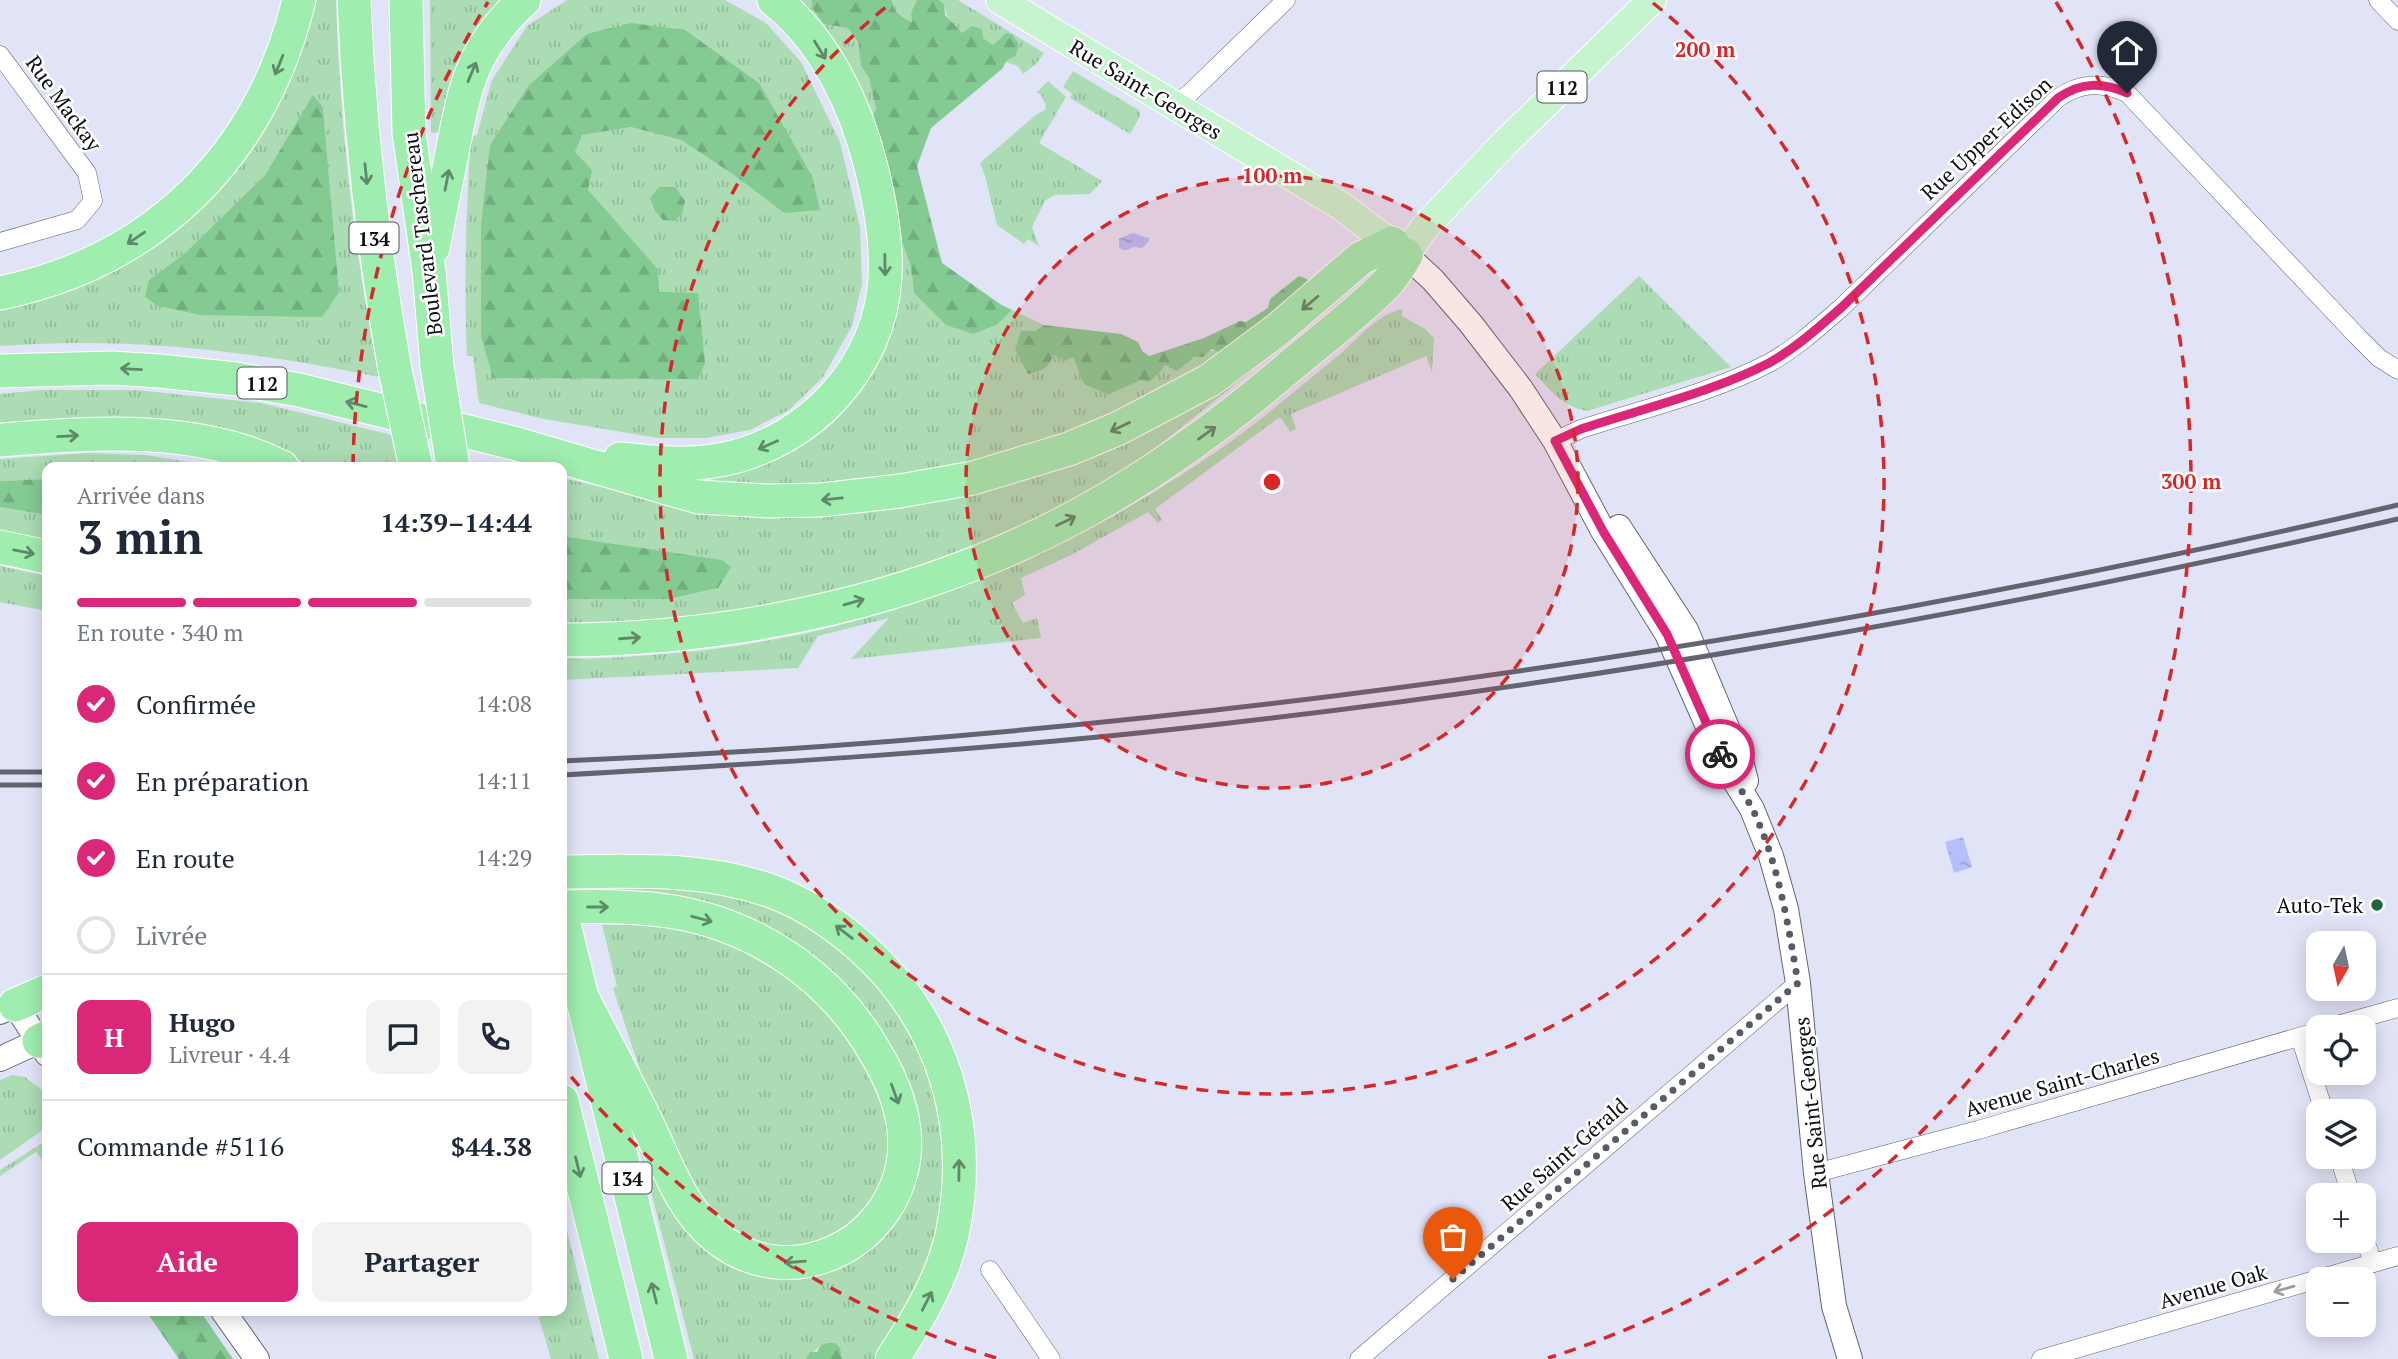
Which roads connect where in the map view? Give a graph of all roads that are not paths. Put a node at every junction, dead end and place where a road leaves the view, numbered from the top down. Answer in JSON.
{"nodes":[{"id":1,"x":299,"y":0,"type":"edge"},
{"id":2,"x":354,"y":0,"type":"edge"},
{"id":3,"x":406,"y":0,"type":"edge"},
{"id":4,"x":524,"y":0,"type":"edge"},
{"id":5,"x":774,"y":0,"type":"edge"},
{"id":6,"x":1000,"y":0,"type":"edge"},
{"id":7,"x":1286,"y":0,"type":"edge"},
{"id":8,"x":1652,"y":0,"type":"edge"},
{"id":9,"x":2378,"y":0,"type":"edge"},
{"id":10,"x":2398,"y":21,"type":"edge"},
{"id":11,"x":0,"y":55,"type":"edge"},
{"id":12,"x":1174,"y":105,"type":"junction"},
{"id":13,"x":0,"y":242,"type":"edge"},
{"id":14,"x":1407,"y":242,"type":"junction"},
{"id":15,"x":429,"y":271,"type":"junction"},
{"id":16,"x":0,"y":293,"type":"edge"},
{"id":17,"x":2398,"y":370,"type":"edge"},
{"id":18,"x":0,"y":371,"type":"edge"},
{"id":19,"x":0,"y":440,"type":"edge"},
{"id":20,"x":1555,"y":441,"type":"junction"},
{"id":21,"x":517,"y":444,"type":"junction"},
{"id":22,"x":271,"y":462,"type":"edge"},
{"id":23,"x":415,"y":462,"type":"edge"},
{"id":24,"x":452,"y":462,"type":"edge"},
{"id":25,"x":0,"y":547,"type":"edge"},
{"id":26,"x":42,"y":556,"type":"edge"},
{"id":27,"x":567,"y":640,"type":"edge"},
{"id":28,"x":567,"y":872,"type":"edge"},
{"id":29,"x":567,"y":907,"type":"edge"},
{"id":30,"x":567,"y":936,"type":"edge"},
{"id":31,"x":1798,"y":983,"type":"junction"},
{"id":32,"x":42,"y":992,"type":"edge"},
{"id":33,"x":582,"y":997,"type":"junction"},
{"id":34,"x":2398,"y":1008,"type":"edge"},
{"id":35,"x":7,"y":1009,"type":"edge"},
{"id":36,"x":2373,"y":1015,"type":"edge"},
{"id":37,"x":2306,"y":1035,"type":"edge"},
{"id":38,"x":2300,"y":1037,"type":"junction"},
{"id":39,"x":42,"y":1042,"type":"edge"},
{"id":40,"x":42,"y":1045,"type":"edge"},
{"id":41,"x":0,"y":1059,"type":"edge"},
{"id":42,"x":2320,"y":1099,"type":"edge"},
{"id":43,"x":567,"y":1121,"type":"edge"},
{"id":44,"x":1816,"y":1173,"type":"junction"},
{"id":45,"x":2369,"y":1253,"type":"edge"},
{"id":46,"x":2398,"y":1256,"type":"edge"},
{"id":47,"x":2373,"y":1264,"type":"junction"},
{"id":48,"x":990,"y":1270,"type":"dead end"},
{"id":49,"x":227,"y":1316,"type":"edge"},
{"id":50,"x":257,"y":1359,"type":"edge"},
{"id":51,"x":625,"y":1359,"type":"edge"},
{"id":52,"x":671,"y":1359,"type":"edge"},
{"id":53,"x":892,"y":1359,"type":"edge"},
{"id":54,"x":1051,"y":1359,"type":"edge"},
{"id":55,"x":1359,"y":1359,"type":"edge"},
{"id":56,"x":1850,"y":1359,"type":"edge"},
{"id":57,"x":2041,"y":1359,"type":"edge"}],
"edges":[{"from":1,"to":16,"type":"highway","one_way":true},
{"from":2,"to":23,"type":"highway","number":"134","one_way":true,"bridge":true},
{"from":3,"to":15,"type":"highway","name":"Boulevard Taschereau","number":"134"},
{"from":15,"to":4,"type":"highway","one_way":true},
{"from":5,"to":21,"type":"highway","one_way":true},
{"from":6,"to":12,"type":"main road","name":"Rue Saint-Georges"},
{"from":7,"to":12,"type":"street"},
{"from":8,"to":14,"type":"main road","number":"112"},
{"from":9,"to":10,"type":"street"},
{"from":11,"to":13,"type":"street","name":"Rue Mackay"},
{"from":12,"to":14,"type":"main road","name":"Rue Saint-Georges"},
{"from":14,"to":20,"type":"street","name":"Rue Saint-Georges"},
{"from":14,"to":21,"type":"highway","one_way":true},
{"from":27,"to":14,"type":"highway","one_way":true},
{"from":15,"to":24,"type":"highway","name":"Boulevard Taschereau","number":"134","bridge":true},
{"from":17,"to":20,"type":"street","name":"Rue Upper-Edison"},
{"from":21,"to":18,"type":"highway","number":"112","one_way":true},
{"from":19,"to":22,"type":"highway","one_way":true},
{"from":20,"to":31,"type":"street","name":"Rue Saint-Georges"},
{"from":25,"to":26,"type":"highway","one_way":true},
{"from":53,"to":28,"type":"highway","one_way":true},
{"from":29,"to":33,"type":"highway","one_way":true},
{"from":30,"to":33,"type":"highway","number":"134"},
{"from":31,"to":44,"type":"street","name":"Rue Saint-Georges"},
{"from":31,"to":55,"type":"street","name":"Rue Saint-Gérald"},
{"from":32,"to":35,"type":"highway"},
{"from":52,"to":33,"type":"highway","number":"134","one_way":true},
{"from":34,"to":36,"type":"street"},
{"from":35,"to":39,"type":"street"},
{"from":37,"to":38,"type":"street","name":"Avenue Saint-Charles"},
{"from":38,"to":42,"type":"street"},
{"from":38,"to":44,"type":"street","name":"Avenue Saint-Charles"},
{"from":40,"to":41,"type":"street"},
{"from":43,"to":51,"type":"highway","number":"134","one_way":true},
{"from":44,"to":56,"type":"street","name":"Rue Saint-Georges"},
{"from":45,"to":47,"type":"street"},
{"from":46,"to":47,"type":"street","name":"Avenue Oak"},
{"from":47,"to":57,"type":"street","name":"Avenue Oak","one_way":true},
{"from":48,"to":54,"type":"street"},
{"from":49,"to":50,"type":"street"}]}
